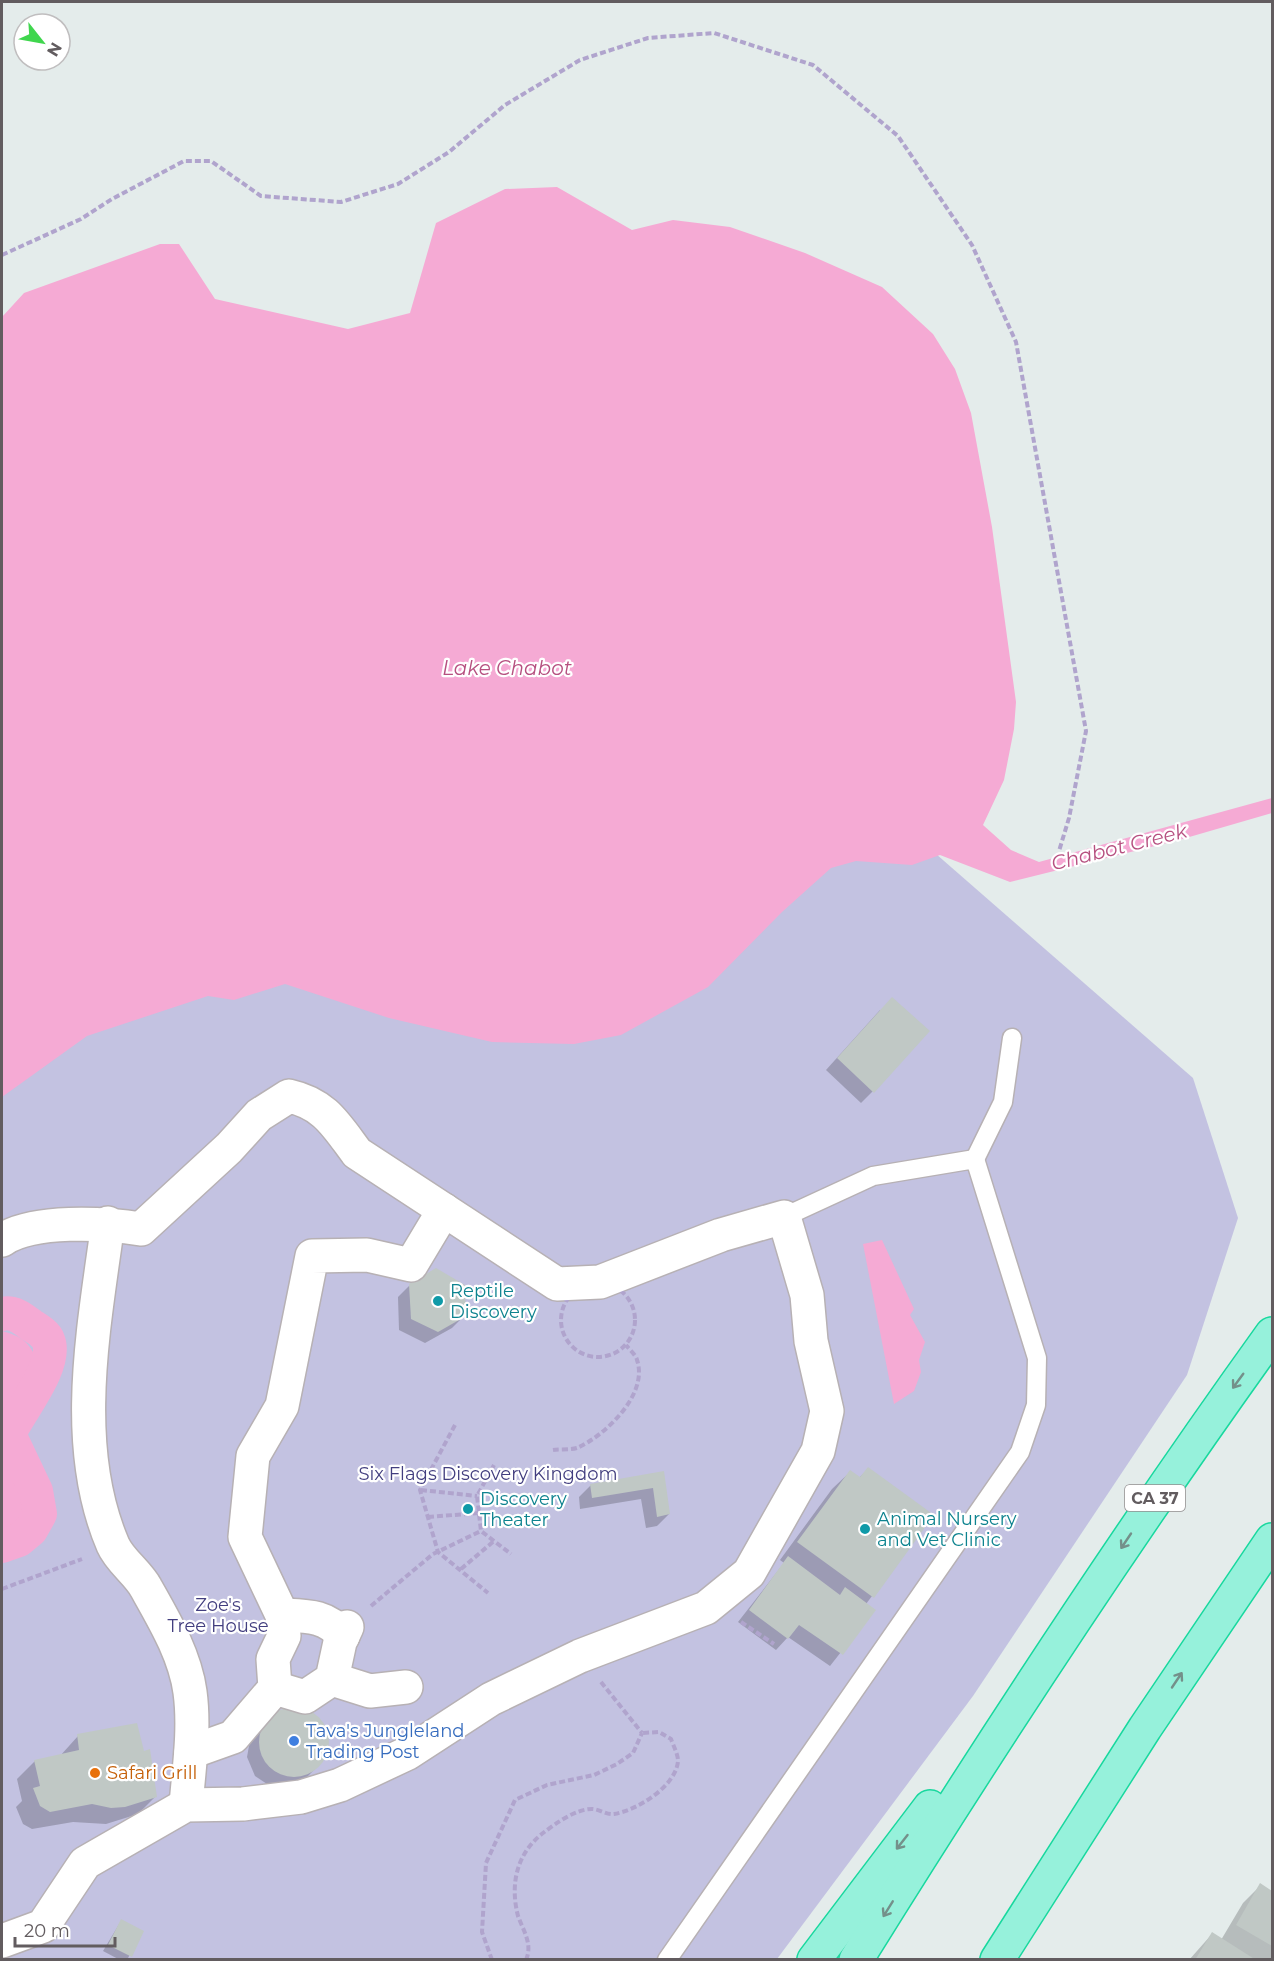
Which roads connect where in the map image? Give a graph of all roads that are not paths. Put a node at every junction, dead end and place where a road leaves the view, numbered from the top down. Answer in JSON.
{"nodes":[{"id":1,"x":1012,"y":1038,"type":"dead end"},
{"id":2,"x":975,"y":1159,"type":"junction"},
{"id":3,"x":444,"y":1210,"type":"junction"},
{"id":4,"x":784,"y":1217,"type":"junction"},
{"id":5,"x":108,"y":1223,"type":"junction"},
{"id":6,"x":2,"y":1240,"type":"edge"},
{"id":7,"x":1272,"y":1334,"type":"edge"},
{"id":8,"x":1272,"y":1540,"type":"edge"},
{"id":9,"x":282,"y":1615,"type":"junction"},
{"id":10,"x":1043,"y":1665,"type":"junction"},
{"id":11,"x":332,"y":1679,"type":"junction"},
{"id":12,"x":406,"y":1687,"type":"dead end"},
{"id":13,"x":275,"y":1688,"type":"junction"},
{"id":14,"x":1145,"y":1728,"type":"junction"},
{"id":15,"x":191,"y":1752,"type":"junction"},
{"id":16,"x":186,"y":1805,"type":"junction"},
{"id":17,"x":2,"y":1941,"type":"edge"},
{"id":18,"x":667,"y":1959,"type":"edge"},
{"id":19,"x":814,"y":1959,"type":"edge"},
{"id":20,"x":856,"y":1959,"type":"edge"},
{"id":21,"x":997,"y":1959,"type":"edge"},
{"id":22,"x":1017,"y":1959,"type":"edge"}],
"edges":[{"from":1,"to":2,"type":"lane"},
{"from":2,"to":4,"type":"lane"},
{"from":2,"to":18,"type":"lane"},
{"from":3,"to":4,"type":"street"},
{"from":3,"to":5,"type":"street"},
{"from":3,"to":9,"type":"street"},
{"from":4,"to":16,"type":"street"},
{"from":5,"to":6,"type":"street"},
{"from":5,"to":15,"type":"street"},
{"from":7,"to":10,"type":"highway","number":"CA 37","one_way":true},
{"from":14,"to":8,"type":"highway","one_way":true},
{"from":9,"to":11,"type":"street"},
{"from":9,"to":13,"type":"street"},
{"from":10,"to":19,"type":"highway","one_way":true},
{"from":10,"to":20,"type":"highway","number":"CA 37","one_way":true},
{"from":11,"to":12,"type":"street"},
{"from":11,"to":13,"type":"street"},
{"from":13,"to":15,"type":"street"},
{"from":14,"to":21,"type":"highway"},
{"from":14,"to":22,"type":"highway"},
{"from":15,"to":16,"type":"street"},
{"from":16,"to":17,"type":"street"}]}
